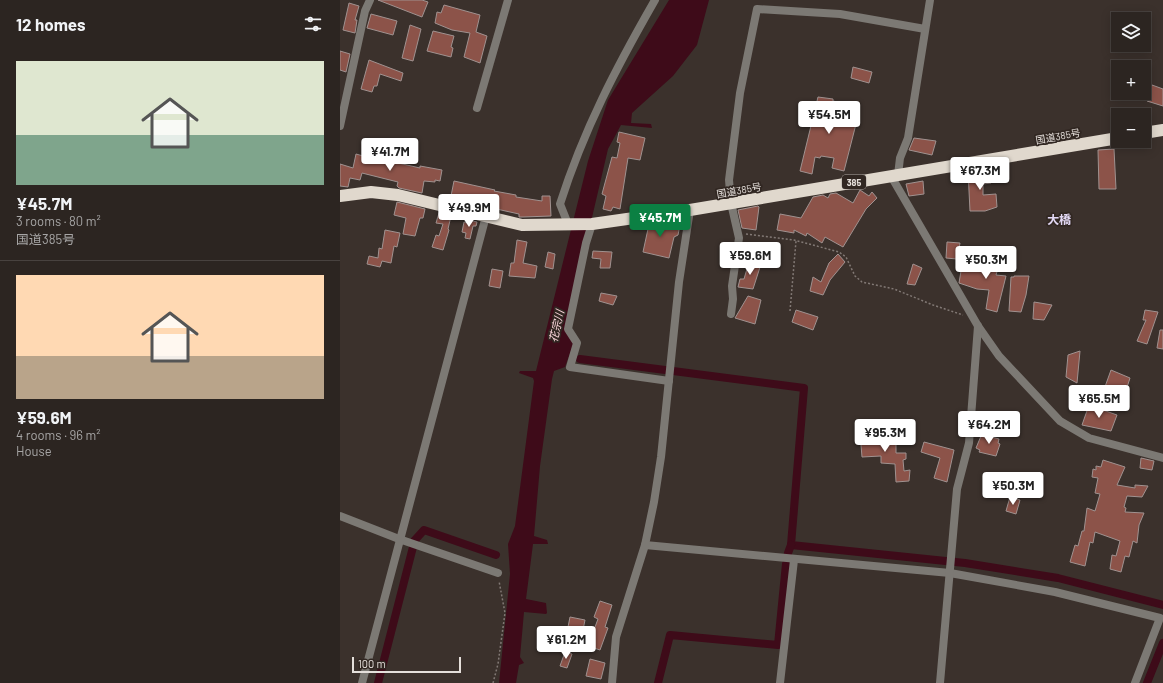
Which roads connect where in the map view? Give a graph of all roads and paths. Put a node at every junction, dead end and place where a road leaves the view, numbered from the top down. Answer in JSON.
{"nodes":[{"id":1,"x":370,"y":0,"type":"edge"},
{"id":2,"x":508,"y":0,"type":"edge"},
{"id":3,"x":655,"y":0,"type":"edge"},
{"id":4,"x":930,"y":0,"type":"edge"},
{"id":5,"x":925,"y":29,"type":"junction"},
{"id":6,"x":477,"y":108,"type":"dead end"},
{"id":7,"x":340,"y":126,"type":"edge"},
{"id":8,"x":1163,"y":130,"type":"edge"},
{"id":9,"x":1151,"y":132,"type":"edge"},
{"id":10,"x":1111,"y":139,"type":"edge"},
{"id":11,"x":894,"y":176,"type":"junction"},
{"id":12,"x":340,"y":196,"type":"edge"},
{"id":13,"x":731,"y":204,"type":"junction"},
{"id":14,"x":690,"y":210,"type":"junction"},
{"id":15,"x":486,"y":216,"type":"junction"},
{"id":16,"x":570,"y":224,"type":"junction"},
{"id":17,"x":591,"y":224,"type":"junction"},
{"id":18,"x":738,"y":234,"type":"junction"},
{"id":19,"x":796,"y":241,"type":"junction"},
{"id":20,"x":790,"y":311,"type":"dead end"},
{"id":21,"x":731,"y":314,"type":"dead end"},
{"id":22,"x":971,"y":314,"type":"junction"},
{"id":23,"x":978,"y":326,"type":"junction"},
{"id":24,"x":669,"y":379,"type":"junction"},
{"id":25,"x":1163,"y":458,"type":"edge"},
{"id":26,"x":340,"y":516,"type":"edge"},
{"id":27,"x":400,"y":539,"type":"junction"},
{"id":28,"x":645,"y":545,"type":"junction"},
{"id":29,"x":794,"y":560,"type":"junction"},
{"id":30,"x":950,"y":570,"type":"junction"},
{"id":31,"x":498,"y":573,"type":"joint"},
{"id":32,"x":362,"y":683,"type":"edge"},
{"id":33,"x":493,"y":683,"type":"edge"},
{"id":34,"x":612,"y":683,"type":"edge"},
{"id":35,"x":780,"y":683,"type":"edge"},
{"id":36,"x":940,"y":683,"type":"edge"},
{"id":37,"x":1135,"y":683,"type":"edge"}],
"edges":[{"from":1,"to":7,"type":"street"},
{"from":2,"to":6,"type":"street"},
{"from":3,"to":16,"type":"street"},
{"from":4,"to":5,"type":"street"},
{"from":5,"to":11,"type":"street"},
{"from":5,"to":13,"type":"street"},
{"from":8,"to":9,"type":"highway"},
{"from":10,"to":11,"type":"highway","name":"国道385号","number":"385"},
{"from":11,"to":13,"type":"highway","name":"国道385号","number":"385"},
{"from":11,"to":22,"type":"street"},
{"from":12,"to":15,"type":"highway","name":"国道385号","number":"385"},
{"from":13,"to":14,"type":"highway","name":"国道385号","number":"385"},
{"from":13,"to":18,"type":"street"},
{"from":14,"to":17,"type":"highway","name":"国道385号","number":"385"},
{"from":14,"to":24,"type":"street"},
{"from":15,"to":16,"type":"highway","name":"国道385号","number":"385"},
{"from":15,"to":27,"type":"street"},
{"from":16,"to":17,"type":"highway","name":"国道385号","number":"385"},
{"from":17,"to":24,"type":"street"},
{"from":18,"to":19,"type":"path"},
{"from":18,"to":21,"type":"street"},
{"from":19,"to":20,"type":"path"},
{"from":19,"to":22,"type":"path"},
{"from":22,"to":23,"type":"street"},
{"from":23,"to":25,"type":"street"},
{"from":23,"to":30,"type":"street"},
{"from":24,"to":28,"type":"street"},
{"from":26,"to":27,"type":"street"},
{"from":27,"to":31,"type":"street"},
{"from":27,"to":32,"type":"street"},
{"from":28,"to":29,"type":"street"},
{"from":28,"to":34,"type":"street"},
{"from":29,"to":30,"type":"street"},
{"from":29,"to":35,"type":"street"},
{"from":30,"to":36,"type":"street"},
{"from":30,"to":37,"type":"street"},
{"from":31,"to":33,"type":"path"}]}
